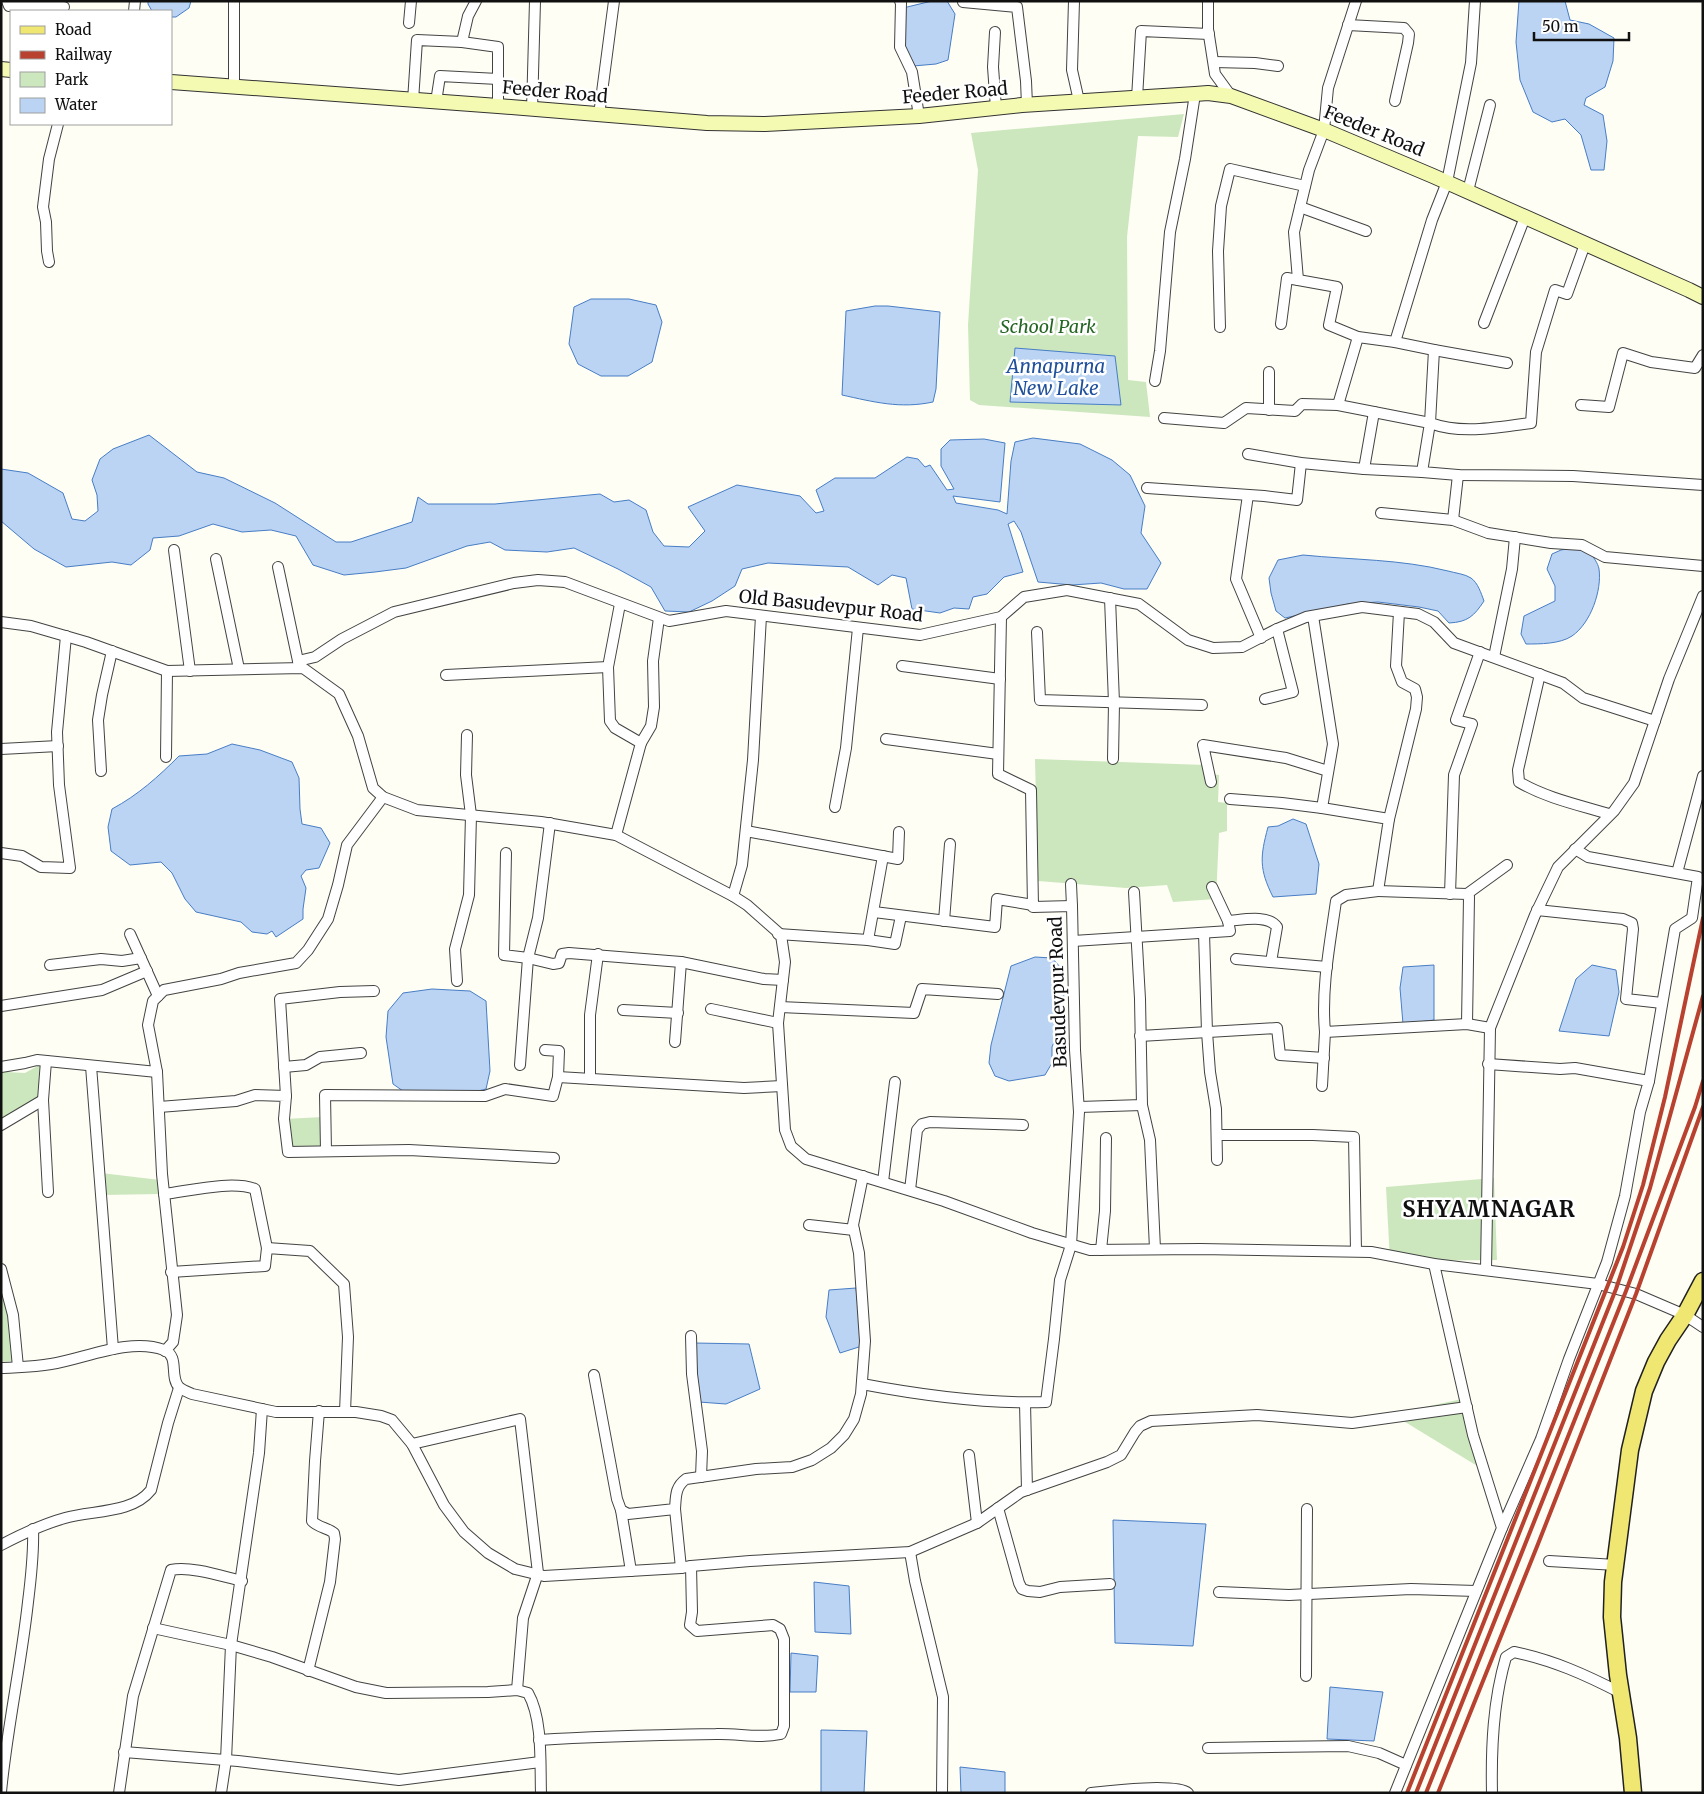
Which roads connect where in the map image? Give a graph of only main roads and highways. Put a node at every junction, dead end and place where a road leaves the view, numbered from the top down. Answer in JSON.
{"nodes":[{"id":1,"x":1703,"y":1281,"type":"edge"},
{"id":2,"x":1633,"y":1793,"type":"edge"}],
"edges":[{"from":1,"to":2,"type":"main road"}]}
